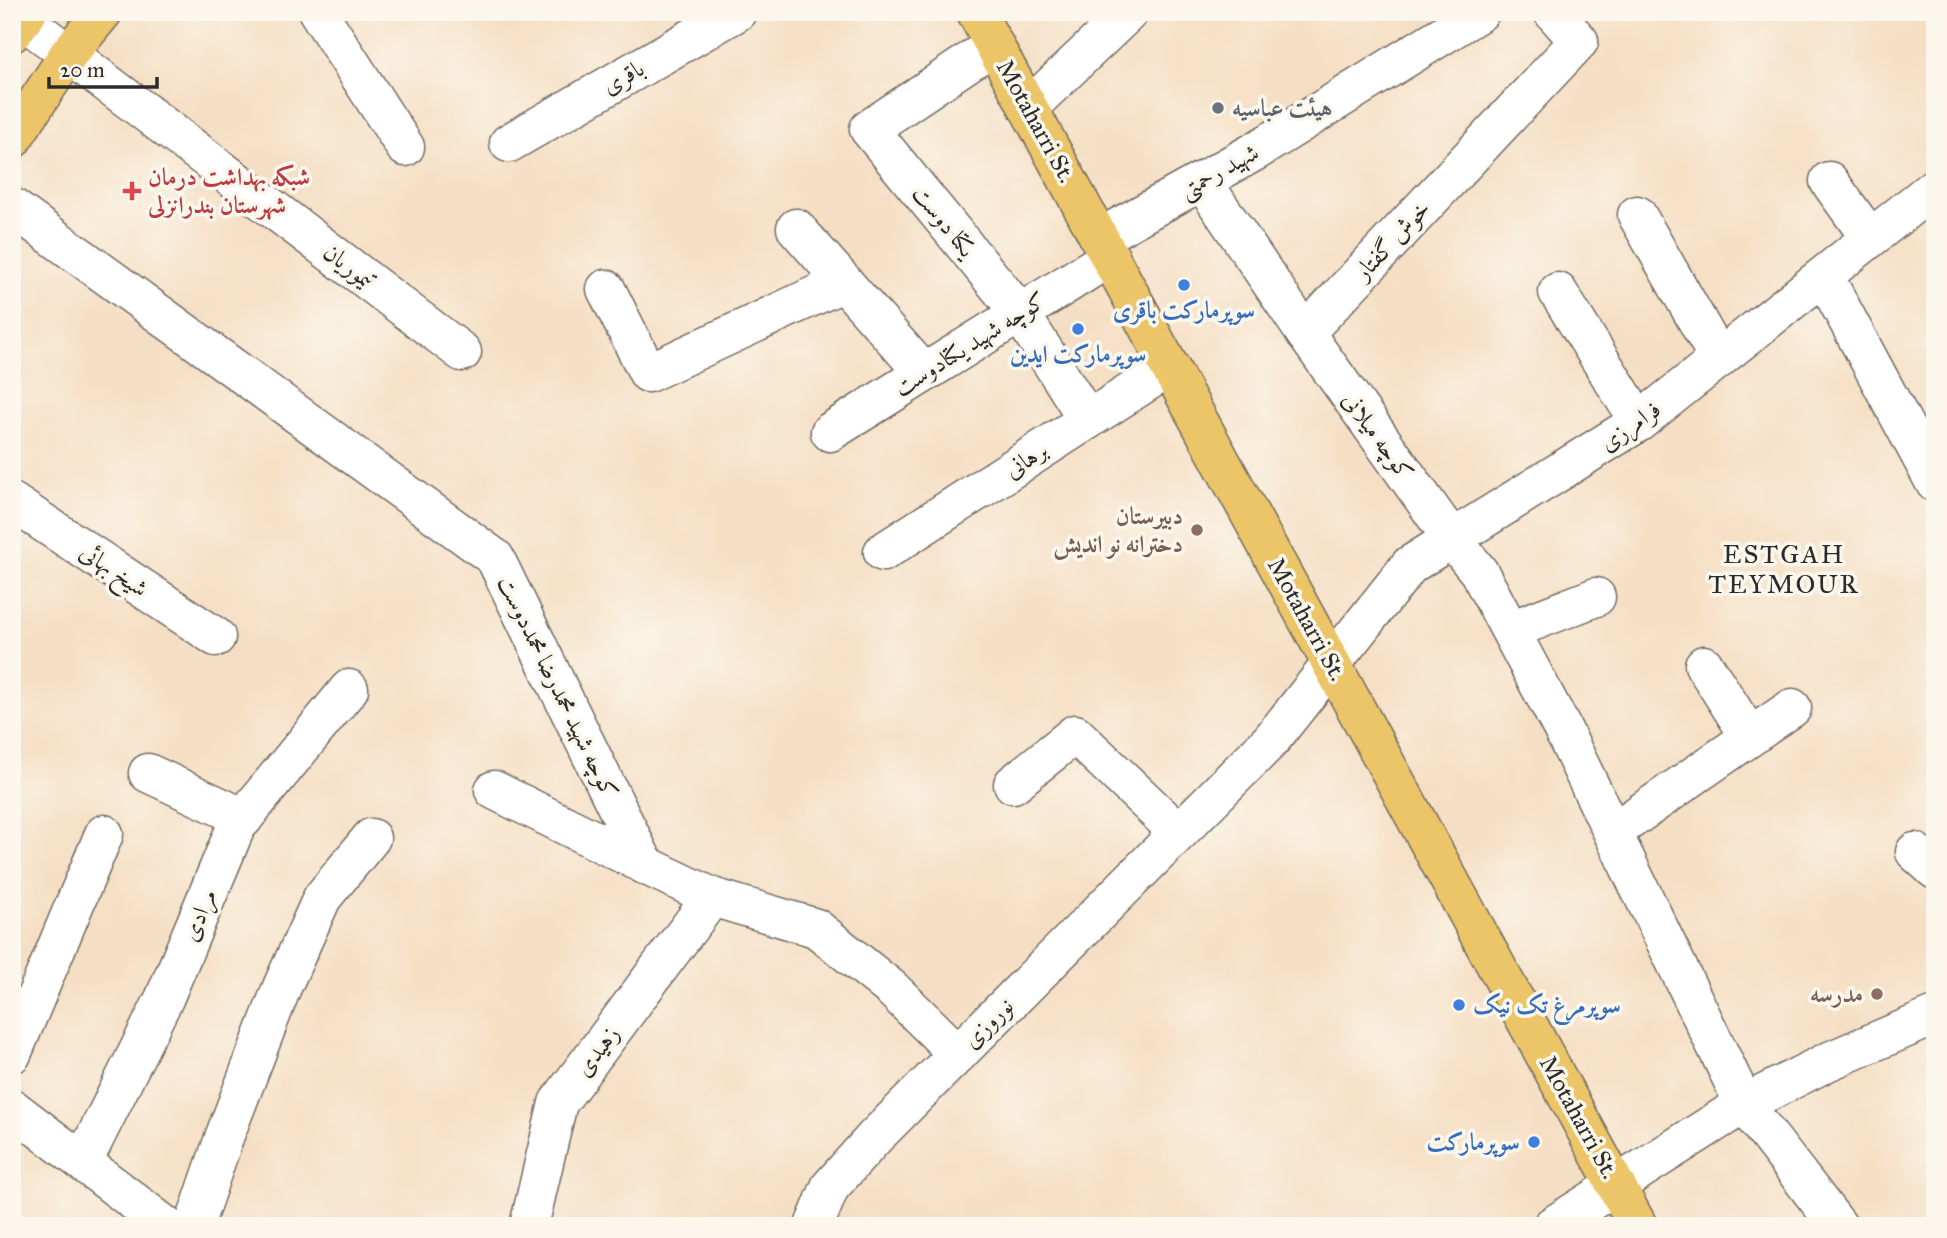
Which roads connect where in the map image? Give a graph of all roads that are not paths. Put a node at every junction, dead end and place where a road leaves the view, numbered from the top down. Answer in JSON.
{"nodes":[{"id":1,"x":103,"y":12,"type":"edge"},
{"id":2,"x":318,"y":12,"type":"edge"},
{"id":3,"x":737,"y":12,"type":"edge"},
{"id":4,"x":976,"y":12,"type":"edge"},
{"id":5,"x":1129,"y":12,"type":"edge"},
{"id":6,"x":1480,"y":12,"type":"edge"},
{"id":7,"x":1553,"y":12,"type":"edge"},
{"id":8,"x":19,"y":19,"type":"edge"},
{"id":9,"x":994,"y":45,"type":"junction"},
{"id":10,"x":69,"y":52,"type":"junction"},
{"id":11,"x":1028,"y":108,"type":"junction"},
{"id":12,"x":12,"y":140,"type":"edge"},
{"id":13,"x":509,"y":143,"type":"dead end"},
{"id":14,"x":405,"y":147,"type":"dead end"},
{"id":15,"x":1202,"y":181,"type":"junction"},
{"id":16,"x":1829,"y":181,"type":"dead end"},
{"id":17,"x":1935,"y":187,"type":"edge"},
{"id":18,"x":12,"y":207,"type":"edge"},
{"id":19,"x":1637,"y":215,"type":"dead end"},
{"id":20,"x":796,"y":228,"type":"dead end"},
{"id":21,"x":1870,"y":239,"type":"junction"},
{"id":22,"x":1104,"y":247,"type":"junction"},
{"id":23,"x":1824,"y":276,"type":"junction"},
{"id":24,"x":844,"y":282,"type":"junction"},
{"id":25,"x":606,"y":289,"type":"dead end"},
{"id":26,"x":1558,"y":292,"type":"dead end"},
{"id":27,"x":1020,"y":313,"type":"junction"},
{"id":28,"x":1305,"y":333,"type":"junction"},
{"id":29,"x":462,"y":352,"type":"dead end"},
{"id":30,"x":1719,"y":359,"type":"junction"},
{"id":31,"x":1170,"y":367,"type":"junction"},
{"id":32,"x":923,"y":373,"type":"junction"},
{"id":33,"x":1088,"y":420,"type":"junction"},
{"id":34,"x":1640,"y":422,"type":"junction"},
{"id":35,"x":830,"y":432,"type":"dead end"},
{"id":36,"x":1935,"y":484,"type":"edge"},
{"id":37,"x":12,"y":502,"type":"edge"},
{"id":38,"x":1452,"y":539,"type":"junction"},
{"id":39,"x":883,"y":552,"type":"dead end"},
{"id":40,"x":1596,"y":597,"type":"dead end"},
{"id":41,"x":1511,"y":630,"type":"junction"},
{"id":42,"x":215,"y":637,"type":"dead end"},
{"id":43,"x":1704,"y":665,"type":"dead end"},
{"id":44,"x":1332,"y":666,"type":"junction"},
{"id":45,"x":349,"y":690,"type":"dead end"},
{"id":46,"x":1792,"y":708,"type":"dead end"},
{"id":47,"x":1750,"y":737,"type":"junction"},
{"id":48,"x":148,"y":773,"type":"dead end"},
{"id":49,"x":1013,"y":784,"type":"dead end"},
{"id":50,"x":494,"y":790,"type":"dead end"},
{"id":51,"x":244,"y":818,"type":"junction"},
{"id":52,"x":1178,"y":832,"type":"junction"},
{"id":53,"x":1613,"y":832,"type":"junction"},
{"id":54,"x":104,"y":834,"type":"dead end"},
{"id":55,"x":371,"y":838,"type":"dead end"},
{"id":56,"x":645,"y":865,"type":"junction"},
{"id":57,"x":712,"y":897,"type":"junction"},
{"id":58,"x":1935,"y":1016,"type":"edge"},
{"id":59,"x":12,"y":1054,"type":"edge"},
{"id":60,"x":958,"y":1054,"type":"junction"},
{"id":61,"x":1744,"y":1104,"type":"junction"},
{"id":62,"x":12,"y":1108,"type":"edge"},
{"id":63,"x":83,"y":1161,"type":"junction"},
{"id":64,"x":1616,"y":1185,"type":"junction"},
{"id":65,"x":166,"y":1226,"type":"edge"},
{"id":66,"x":194,"y":1226,"type":"edge"},
{"id":67,"x":529,"y":1226,"type":"edge"},
{"id":68,"x":814,"y":1226,"type":"edge"},
{"id":69,"x":1552,"y":1226,"type":"edge"},
{"id":70,"x":1638,"y":1226,"type":"edge"},
{"id":71,"x":1838,"y":1226,"type":"edge"}],
"edges":[{"from":1,"to":10,"type":"main road"},
{"from":2,"to":14,"type":"street"},
{"from":3,"to":13,"type":"street","name":"باقری"},
{"from":4,"to":9,"type":"main road","name":"Motaharri St."},
{"from":5,"to":11,"type":"street"},
{"from":6,"to":15,"type":"street","name":"شهید رحمتی"},
{"from":7,"to":28,"type":"street","name":"خوش گفتار"},
{"from":8,"to":10,"type":"street","name":"تیموریان"},
{"from":9,"to":11,"type":"main road","name":"Motaharri St."},
{"from":9,"to":27,"type":"street","name":"یکتا دوست"},
{"from":10,"to":12,"type":"main road"},
{"from":10,"to":29,"type":"street","name":"تیموریان"},
{"from":11,"to":22,"type":"main road","name":"Motaharri St."},
{"from":15,"to":22,"type":"street","name":"شهید رحمتی"},
{"from":15,"to":28,"type":"street"},
{"from":16,"to":21,"type":"street"},
{"from":17,"to":21,"type":"street","name":"فرامرزی"},
{"from":18,"to":56,"type":"street","name":"کوچه شهید محمدرضا محمددوست"},
{"from":19,"to":30,"type":"street"},
{"from":20,"to":24,"type":"street"},
{"from":21,"to":23,"type":"street","name":"فرامرزی"},
{"from":22,"to":27,"type":"street","name":"کوچه شهید یکتادوست"},
{"from":22,"to":31,"type":"main road","name":"Motaharri St."},
{"from":23,"to":30,"type":"street","name":"فرامرزی"},
{"from":23,"to":36,"type":"street"},
{"from":24,"to":25,"type":"street"},
{"from":24,"to":32,"type":"street"},
{"from":26,"to":34,"type":"street"},
{"from":27,"to":32,"type":"street","name":"کوچه شهید یکتادوست"},
{"from":27,"to":33,"type":"street","name":"یکتا دوست"},
{"from":28,"to":38,"type":"street","name":"کوچه میلانی"},
{"from":30,"to":34,"type":"street","name":"فرامرزی"},
{"from":31,"to":33,"type":"street","name":"برهانی"},
{"from":31,"to":44,"type":"main road","name":"Motaharri St."},
{"from":32,"to":35,"type":"street","name":"کوچه شهید یکتادوست"},
{"from":33,"to":39,"type":"street","name":"برهانی"},
{"from":34,"to":38,"type":"street","name":"فرامرزی"},
{"from":37,"to":42,"type":"street","name":"شیخ بهائی"},
{"from":38,"to":41,"type":"street","name":"کوچه میلانی"},
{"from":38,"to":44,"type":"street","name":"فرامرزی"},
{"from":40,"to":41,"type":"street"},
{"from":41,"to":53,"type":"street","name":"کوچه میلانی"},
{"from":43,"to":47,"type":"street"},
{"from":44,"to":52,"type":"street","name":"نوروزی"},
{"from":44,"to":64,"type":"main road","name":"Motaharri St."},
{"from":45,"to":51,"type":"street","name":"مرادی"},
{"from":46,"to":47,"type":"street"},
{"from":47,"to":53,"type":"street"},
{"from":48,"to":51,"type":"street"},
{"from":49,"to":52,"type":"street"},
{"from":50,"to":56,"type":"street"},
{"from":51,"to":63,"type":"street","name":"مرادی"},
{"from":52,"to":60,"type":"street","name":"نوروزی"},
{"from":53,"to":61,"type":"street","name":"کوچه میلانی"},
{"from":54,"to":59,"type":"street"},
{"from":55,"to":66,"type":"street"},
{"from":56,"to":57,"type":"street"},
{"from":57,"to":60,"type":"street"},
{"from":57,"to":67,"type":"street","name":"زهیدی"},
{"from":58,"to":61,"type":"street"},
{"from":60,"to":68,"type":"street","name":"نوروزی"},
{"from":61,"to":64,"type":"street"},
{"from":61,"to":71,"type":"street","name":"کوچه میلانی"},
{"from":62,"to":63,"type":"street"},
{"from":63,"to":65,"type":"street"},
{"from":64,"to":69,"type":"street"},
{"from":64,"to":70,"type":"main road","name":"Motaharri St."}]}
